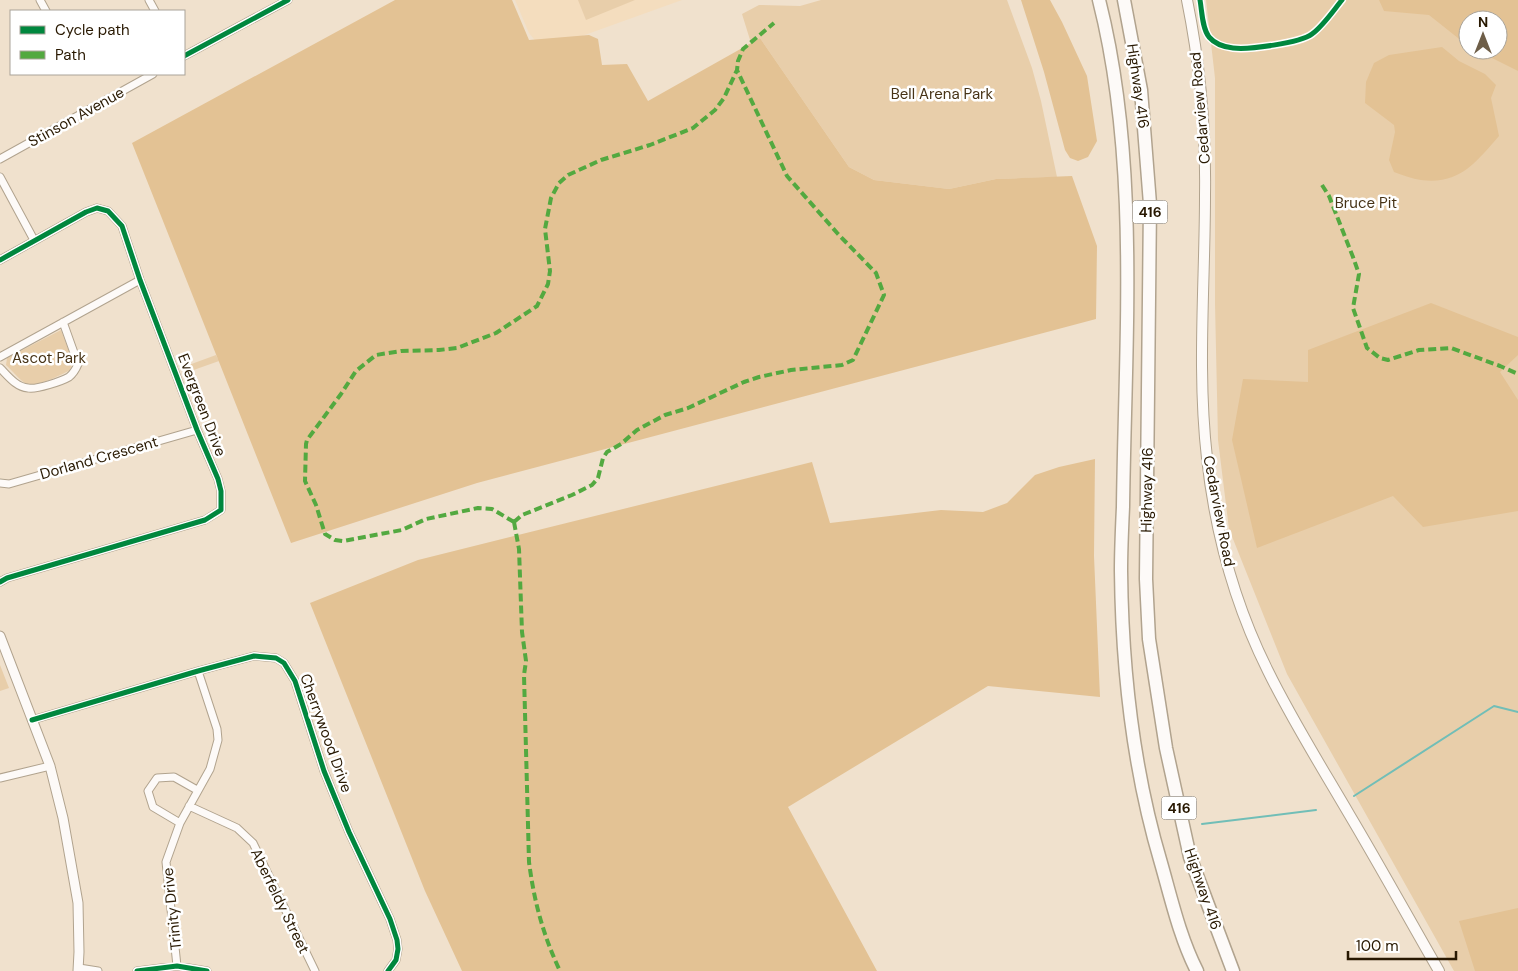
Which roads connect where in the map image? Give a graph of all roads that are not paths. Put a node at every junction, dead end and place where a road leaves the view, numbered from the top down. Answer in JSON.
{"nodes":[{"id":1,"x":288,"y":0,"type":"edge"},
{"id":2,"x":1099,"y":0,"type":"edge"},
{"id":3,"x":1124,"y":0,"type":"edge"},
{"id":4,"x":1187,"y":0,"type":"edge"},
{"id":5,"x":185,"y":55,"type":"edge"},
{"id":6,"x":151,"y":75,"type":"edge"},
{"id":7,"x":0,"y":159,"type":"edge"},
{"id":8,"x":0,"y":177,"type":"edge"},
{"id":9,"x":34,"y":240,"type":"junction"},
{"id":10,"x":0,"y":260,"type":"edge"},
{"id":11,"x":140,"y":280,"type":"junction"},
{"id":12,"x":63,"y":322,"type":"junction"},
{"id":13,"x":0,"y":356,"type":"edge"},
{"id":14,"x":0,"y":368,"type":"edge"},
{"id":15,"x":197,"y":430,"type":"junction"},
{"id":16,"x":0,"y":483,"type":"edge"},
{"id":17,"x":0,"y":582,"type":"edge"},
{"id":18,"x":0,"y":636,"type":"edge"},
{"id":19,"x":198,"y":671,"type":"junction"},
{"id":20,"x":32,"y":720,"type":"junction"},
{"id":21,"x":50,"y":766,"type":"junction"},
{"id":22,"x":0,"y":778,"type":"edge"},
{"id":23,"x":197,"y":790,"type":"junction"},
{"id":24,"x":189,"y":806,"type":"junction"},
{"id":25,"x":180,"y":823,"type":"junction"},
{"id":26,"x":177,"y":966,"type":"junction"},
{"id":27,"x":79,"y":969,"type":"edge"},
{"id":28,"x":1195,"y":969,"type":"edge"},
{"id":29,"x":98,"y":971,"type":"edge"},
{"id":30,"x":137,"y":971,"type":"edge"},
{"id":31,"x":207,"y":971,"type":"edge"},
{"id":32,"x":315,"y":971,"type":"edge"},
{"id":33,"x":388,"y":971,"type":"edge"},
{"id":34,"x":1233,"y":971,"type":"edge"},
{"id":35,"x":1439,"y":971,"type":"edge"}],
"edges":[{"from":1,"to":5,"type":"street"},
{"from":2,"to":28,"type":"highway","name":"Highway 416","number":"416"},
{"from":3,"to":34,"type":"highway","name":"Highway 416","number":"416"},
{"from":4,"to":35,"type":"main road","name":"Cedarview Road"},
{"from":6,"to":7,"type":"street","name":"Stinson Avenue"},
{"from":8,"to":9,"type":"street"},
{"from":9,"to":10,"type":"street","name":"Evergreen Drive"},
{"from":9,"to":11,"type":"street","name":"Evergreen Drive"},
{"from":11,"to":12,"type":"street"},
{"from":11,"to":15,"type":"street","name":"Evergreen Drive"},
{"from":12,"to":13,"type":"street"},
{"from":12,"to":14,"type":"street"},
{"from":15,"to":16,"type":"street","name":"Dorland Crescent"},
{"from":15,"to":17,"type":"street","name":"Evergreen Drive"},
{"from":18,"to":20,"type":"street"},
{"from":19,"to":20,"type":"street","name":"Cherrywood Drive"},
{"from":19,"to":23,"type":"street","name":"Trinity Drive"},
{"from":19,"to":33,"type":"street","name":"Cherrywood Drive"},
{"from":20,"to":21,"type":"street"},
{"from":21,"to":22,"type":"street"},
{"from":21,"to":27,"type":"street"},
{"from":23,"to":24,"type":"street","name":"Trinity Drive"},
{"from":23,"to":25,"type":"street"},
{"from":24,"to":25,"type":"street","name":"Trinity Drive"},
{"from":24,"to":32,"type":"street","name":"Aberfeldy Street"},
{"from":25,"to":26,"type":"street","name":"Trinity Drive"},
{"from":26,"to":30,"type":"street"},
{"from":26,"to":31,"type":"street"},
{"from":27,"to":29,"type":"street"}]}
